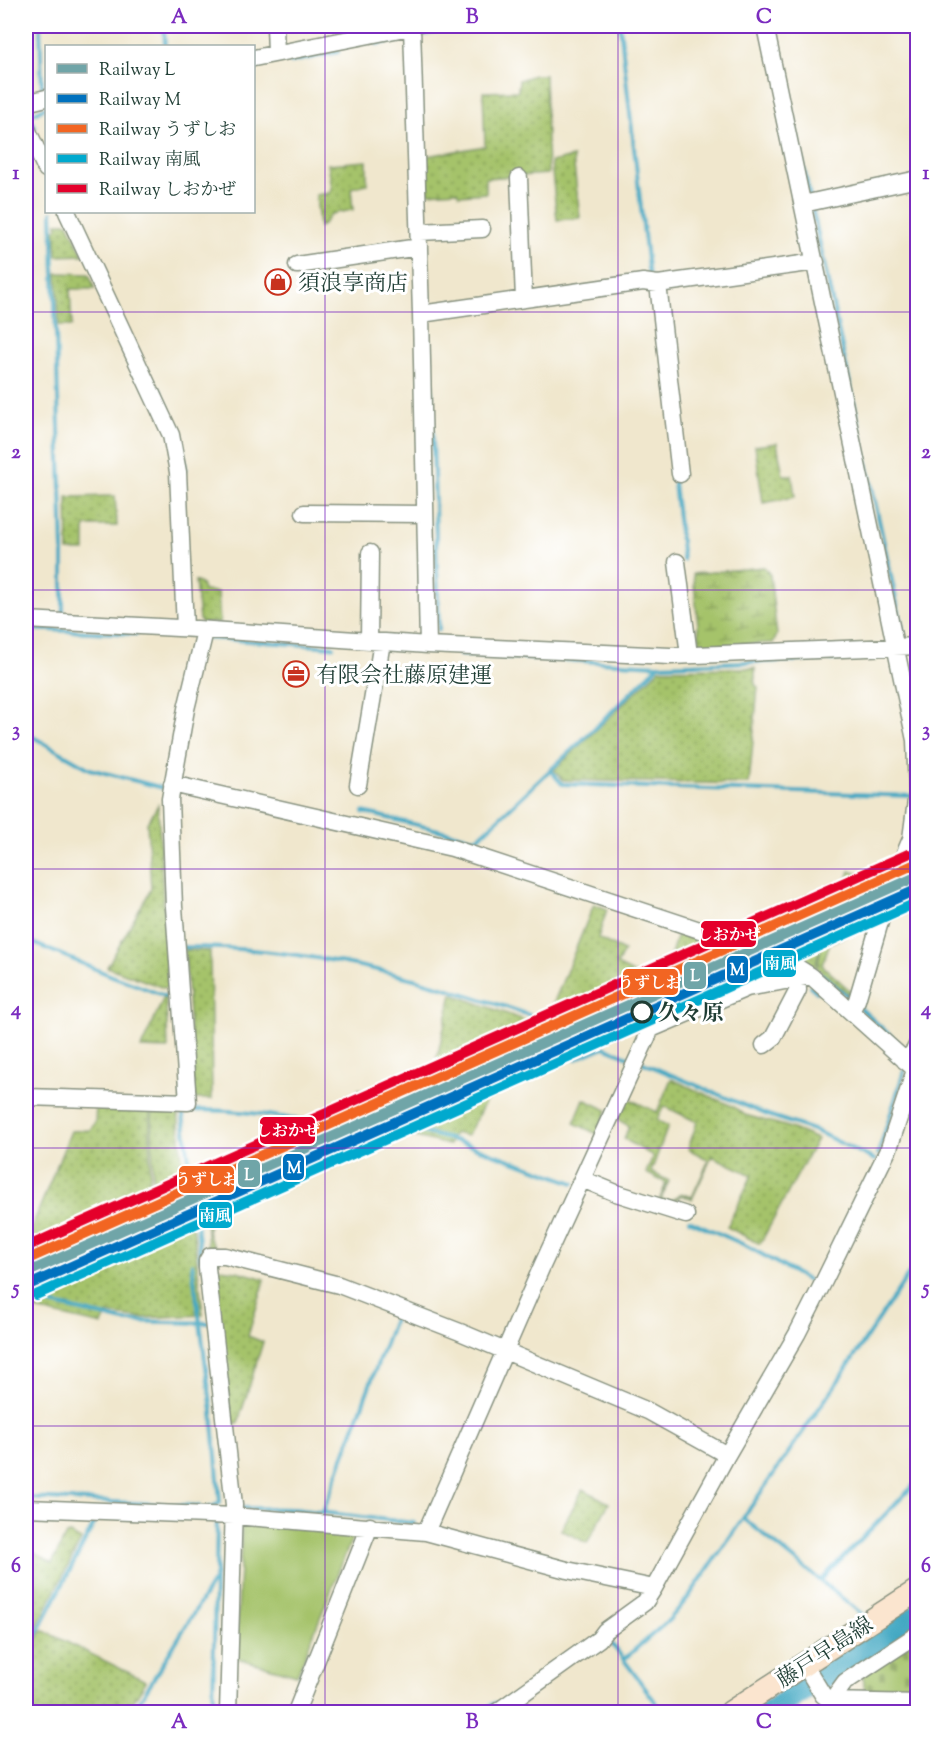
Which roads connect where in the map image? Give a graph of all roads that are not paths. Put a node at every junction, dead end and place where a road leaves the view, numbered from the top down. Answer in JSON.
{"nodes":[{"id":1,"x":275,"y":26,"type":"edge"},
{"id":2,"x":765,"y":26,"type":"edge"},
{"id":3,"x":392,"y":28,"type":"edge"},
{"id":4,"x":413,"y":31,"type":"edge"},
{"id":5,"x":276,"y":53,"type":"junction"},
{"id":6,"x":255,"y":58,"type":"edge"},
{"id":7,"x":45,"y":98,"type":"edge"},
{"id":8,"x":26,"y":100,"type":"edge"},
{"id":9,"x":26,"y":127,"type":"edge"},
{"id":10,"x":45,"y":167,"type":"edge"},
{"id":11,"x":519,"y":178,"type":"dead end"},
{"id":12,"x":918,"y":179,"type":"edge"},
{"id":13,"x":809,"y":203,"type":"junction"},
{"id":14,"x":67,"y":213,"type":"edge"},
{"id":15,"x":482,"y":229,"type":"dead end"},
{"id":16,"x":419,"y":239,"type":"junction"},
{"id":17,"x":816,"y":262,"type":"junction"},
{"id":18,"x":297,"y":265,"type":"dead end"},
{"id":19,"x":652,"y":283,"type":"junction"},
{"id":20,"x":524,"y":299,"type":"junction"},
{"id":21,"x":426,"y":313,"type":"junction"},
{"id":22,"x":680,"y":474,"type":"dead end"},
{"id":23,"x":304,"y":513,"type":"dead end"},
{"id":24,"x":425,"y":514,"type":"junction"},
{"id":25,"x":370,"y":553,"type":"dead end"},
{"id":26,"x":677,"y":561,"type":"dead end"},
{"id":27,"x":26,"y":620,"type":"edge"},
{"id":28,"x":197,"y":633,"type":"junction"},
{"id":29,"x":375,"y":642,"type":"junction"},
{"id":30,"x":428,"y":645,"type":"junction"},
{"id":31,"x":918,"y":646,"type":"edge"},
{"id":32,"x":897,"y":653,"type":"junction"},
{"id":33,"x":689,"y":655,"type":"junction"},
{"id":34,"x":172,"y":784,"type":"junction"},
{"id":35,"x":358,"y":785,"type":"dead end"},
{"id":36,"x":917,"y":796,"type":"edge"},
{"id":37,"x":804,"y":977,"type":"junction"},
{"id":38,"x":854,"y":1006,"type":"junction"},
{"id":39,"x":764,"y":1045,"type":"dead end"},
{"id":40,"x":913,"y":1059,"type":"edge"},
{"id":41,"x":26,"y":1097,"type":"edge"},
{"id":42,"x":582,"y":1179,"type":"junction"},
{"id":43,"x":686,"y":1215,"type":"dead end"},
{"id":44,"x":505,"y":1350,"type":"junction"},
{"id":45,"x":724,"y":1453,"type":"junction"},
{"id":46,"x":26,"y":1508,"type":"edge"},
{"id":47,"x":227,"y":1513,"type":"junction"},
{"id":48,"x":366,"y":1526,"type":"junction"},
{"id":49,"x":427,"y":1527,"type":"junction"},
{"id":50,"x":654,"y":1588,"type":"junction"},
{"id":51,"x":918,"y":1590,"type":"edge"},
{"id":52,"x":918,"y":1634,"type":"edge"},
{"id":53,"x":806,"y":1668,"type":"junction"},
{"id":54,"x":828,"y":1703,"type":"edge"},
{"id":55,"x":918,"y":1703,"type":"edge"},
{"id":56,"x":228,"y":1713,"type":"edge"},
{"id":57,"x":296,"y":1713,"type":"edge"},
{"id":58,"x":497,"y":1713,"type":"edge"},
{"id":59,"x":731,"y":1713,"type":"edge"}],
"edges":[{"from":1,"to":5,"type":"street"},
{"from":2,"to":13,"type":"street"},
{"from":3,"to":4,"type":"street"},
{"from":3,"to":5,"type":"street"},
{"from":4,"to":16,"type":"street"},
{"from":5,"to":6,"type":"street"},
{"from":7,"to":8,"type":"street"},
{"from":9,"to":10,"type":"street"},
{"from":11,"to":20,"type":"street"},
{"from":12,"to":13,"type":"street"},
{"from":13,"to":17,"type":"street"},
{"from":14,"to":28,"type":"street"},
{"from":15,"to":16,"type":"street"},
{"from":16,"to":18,"type":"street"},
{"from":16,"to":21,"type":"street"},
{"from":17,"to":19,"type":"street"},
{"from":17,"to":32,"type":"street"},
{"from":19,"to":20,"type":"street"},
{"from":19,"to":22,"type":"street"},
{"from":20,"to":21,"type":"street"},
{"from":21,"to":24,"type":"street"},
{"from":23,"to":24,"type":"street"},
{"from":24,"to":30,"type":"street"},
{"from":25,"to":29,"type":"street"},
{"from":26,"to":33,"type":"street"},
{"from":27,"to":28,"type":"street"},
{"from":28,"to":29,"type":"street"},
{"from":28,"to":34,"type":"street"},
{"from":29,"to":30,"type":"street"},
{"from":29,"to":35,"type":"street"},
{"from":30,"to":33,"type":"street"},
{"from":31,"to":32,"type":"street"},
{"from":32,"to":33,"type":"street"},
{"from":32,"to":36,"type":"street"},
{"from":34,"to":37,"type":"street"},
{"from":34,"to":41,"type":"street"},
{"from":36,"to":38,"type":"street"},
{"from":37,"to":38,"type":"street"},
{"from":37,"to":39,"type":"street"},
{"from":37,"to":42,"type":"street"},
{"from":38,"to":40,"type":"street"},
{"from":40,"to":45,"type":"street"},
{"from":42,"to":43,"type":"street"},
{"from":42,"to":44,"type":"street"},
{"from":44,"to":45,"type":"street"},
{"from":44,"to":47,"type":"street"},
{"from":44,"to":49,"type":"street"},
{"from":45,"to":50,"type":"street"},
{"from":46,"to":47,"type":"street"},
{"from":47,"to":48,"type":"street"},
{"from":47,"to":56,"type":"street"},
{"from":48,"to":49,"type":"street"},
{"from":48,"to":57,"type":"street"},
{"from":49,"to":50,"type":"street"},
{"from":50,"to":58,"type":"street"},
{"from":51,"to":53,"type":"main road","name":"藤戸早島線"},
{"from":52,"to":54,"type":"street"},
{"from":53,"to":54,"type":"street"},
{"from":53,"to":59,"type":"main road","name":"藤戸早島線"},
{"from":54,"to":55,"type":"street"}]}
